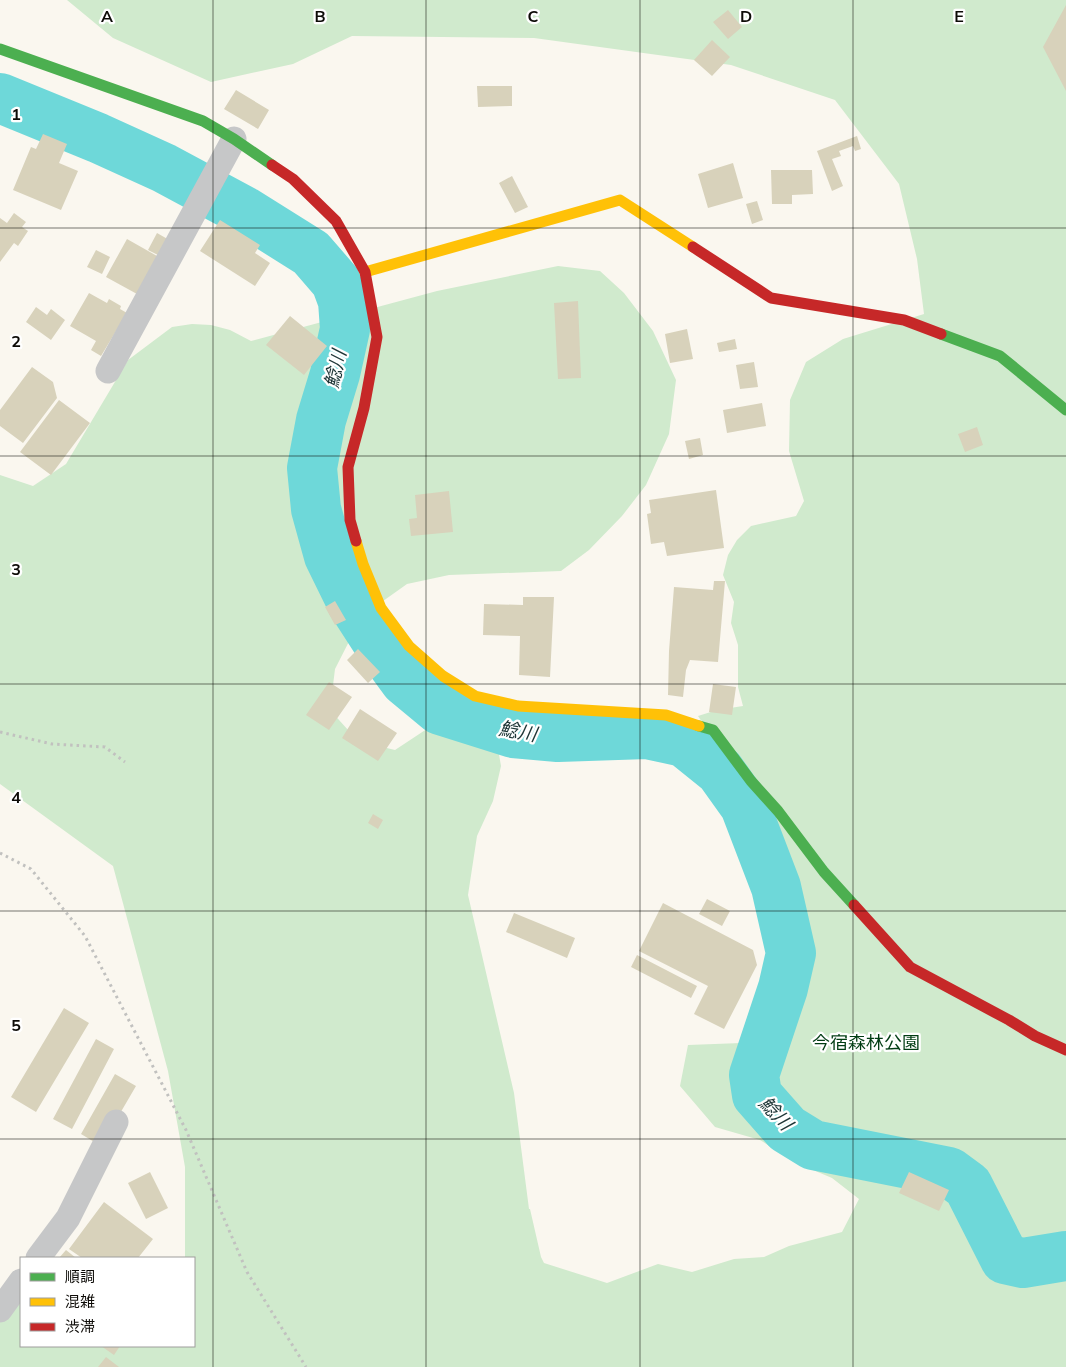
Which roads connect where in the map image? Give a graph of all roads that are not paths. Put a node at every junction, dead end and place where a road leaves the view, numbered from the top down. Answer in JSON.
{"nodes":[{"id":1,"x":0,"y":50,"type":"edge"},
{"id":2,"x":234,"y":139,"type":"junction"},
{"id":3,"x":365,"y":272,"type":"junction"},
{"id":4,"x":108,"y":371,"type":"dead end"},
{"id":5,"x":1066,"y":410,"type":"edge"},
{"id":6,"x":1066,"y":1050,"type":"edge"},
{"id":7,"x":116,"y":1122,"type":"dead end"},
{"id":8,"x":39,"y":1257,"type":"edge"},
{"id":9,"x":20,"y":1282,"type":"edge"},
{"id":10,"x":0,"y":1310,"type":"edge"}],
"edges":[{"from":1,"to":2,"type":"street"},
{"from":2,"to":3,"type":"street"},
{"from":2,"to":4,"type":"street"},
{"from":3,"to":5,"type":"street"},
{"from":3,"to":6,"type":"street"},
{"from":7,"to":8,"type":"street"},
{"from":9,"to":10,"type":"street"}]}
